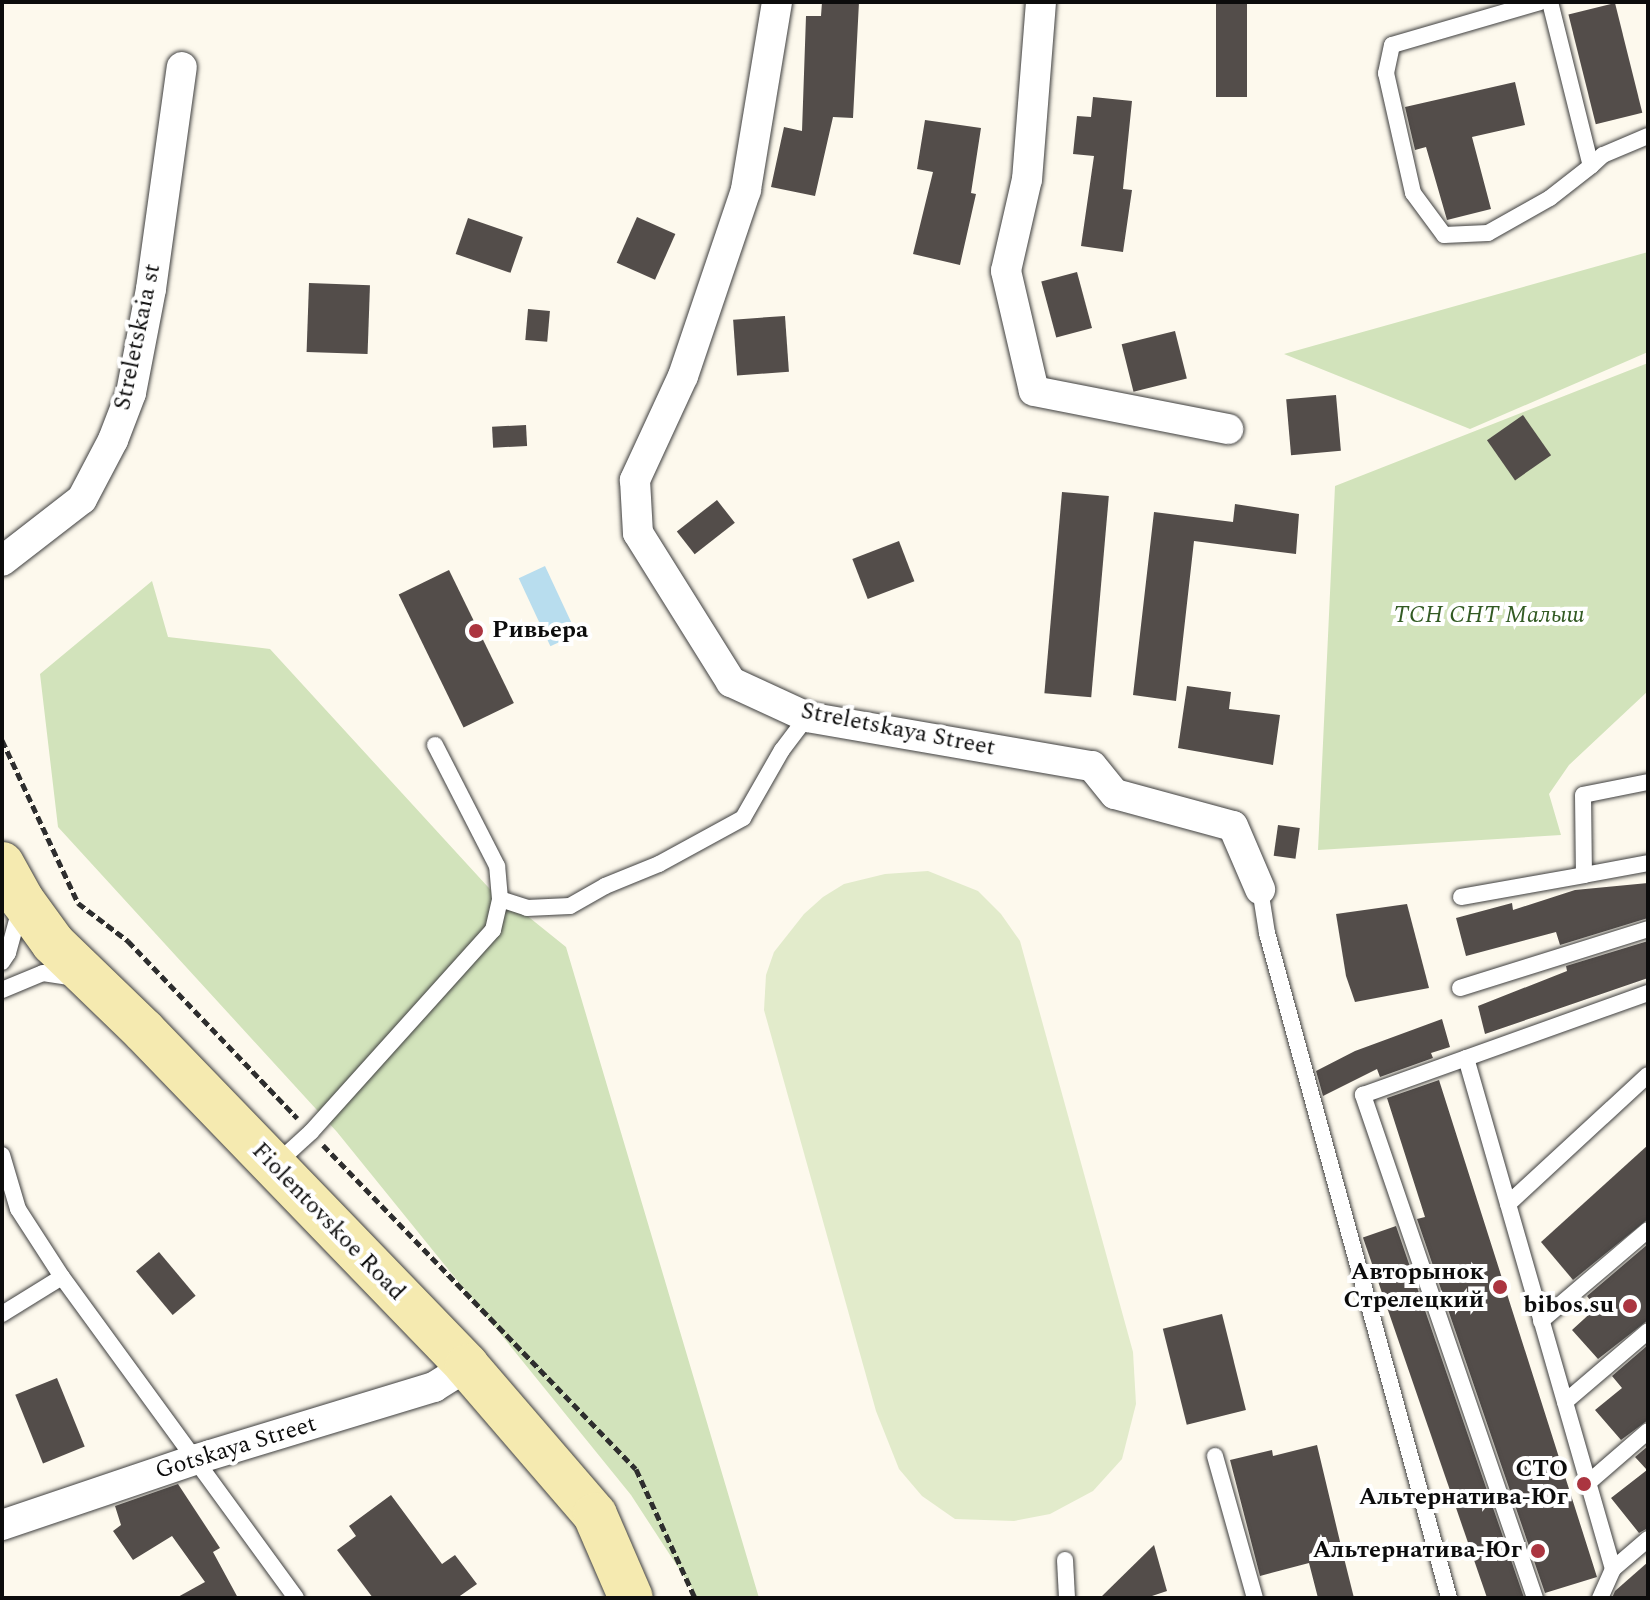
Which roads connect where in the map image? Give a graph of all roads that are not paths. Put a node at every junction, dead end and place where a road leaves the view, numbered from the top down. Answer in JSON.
{"nodes":[{"id":1,"x":777,"y":2,"type":"edge"},
{"id":2,"x":1041,"y":2,"type":"edge"},
{"id":3,"x":1540,"y":2,"type":"edge"},
{"id":4,"x":1550,"y":2,"type":"edge"},
{"id":5,"x":182,"y":67,"type":"dead end"},
{"id":6,"x":1648,"y":136,"type":"edge"},
{"id":7,"x":1591,"y":166,"type":"junction"},
{"id":8,"x":1228,"y":429,"type":"dead end"},
{"id":9,"x":2,"y":561,"type":"edge"},
{"id":10,"x":807,"y":717,"type":"junction"},
{"id":11,"x":435,"y":745,"type":"dead end"},
{"id":12,"x":1648,"y":782,"type":"edge"},
{"id":13,"x":1648,"y":863,"type":"edge"},
{"id":14,"x":1584,"y":875,"type":"junction"},
{"id":15,"x":12,"y":882,"type":"edge"},
{"id":16,"x":1260,"y":889,"type":"joint"},
{"id":17,"x":1461,"y":897,"type":"dead end"},
{"id":18,"x":500,"y":899,"type":"junction"},
{"id":19,"x":1648,"y":929,"type":"edge"},
{"id":20,"x":2,"y":962,"type":"edge"},
{"id":21,"x":93,"y":982,"type":"junction"},
{"id":22,"x":1460,"y":988,"type":"dead end"},
{"id":23,"x":2,"y":990,"type":"edge"},
{"id":24,"x":1648,"y":993,"type":"edge"},
{"id":25,"x":1466,"y":1058,"type":"junction"},
{"id":26,"x":1648,"y":1075,"type":"edge"},
{"id":27,"x":2,"y":1155,"type":"edge"},
{"id":28,"x":275,"y":1165,"type":"junction"},
{"id":29,"x":1508,"y":1204,"type":"junction"},
{"id":30,"x":1648,"y":1230,"type":"edge"},
{"id":31,"x":62,"y":1277,"type":"junction"},
{"id":32,"x":2,"y":1314,"type":"edge"},
{"id":33,"x":1541,"y":1321,"type":"junction"},
{"id":34,"x":1648,"y":1331,"type":"edge"},
{"id":35,"x":467,"y":1366,"type":"junction"},
{"id":36,"x":1565,"y":1402,"type":"junction"},
{"id":37,"x":1648,"y":1431,"type":"edge"},
{"id":38,"x":1215,"y":1456,"type":"dead end"},
{"id":39,"x":197,"y":1459,"type":"junction"},
{"id":40,"x":1588,"y":1483,"type":"junction"},
{"id":41,"x":2,"y":1525,"type":"edge"},
{"id":42,"x":1648,"y":1539,"type":"edge"},
{"id":43,"x":1065,"y":1560,"type":"dead end"},
{"id":44,"x":1613,"y":1569,"type":"junction"},
{"id":45,"x":296,"y":1598,"type":"edge"},
{"id":46,"x":631,"y":1598,"type":"edge"},
{"id":47,"x":1067,"y":1598,"type":"edge"},
{"id":48,"x":1255,"y":1598,"type":"edge"},
{"id":49,"x":1449,"y":1598,"type":"edge"},
{"id":50,"x":1535,"y":1598,"type":"edge"},
{"id":51,"x":1600,"y":1598,"type":"edge"}],
"edges":[{"from":1,"to":10,"type":"street","name":"Streletskaya Street"},
{"from":2,"to":8,"type":"street"},
{"from":3,"to":7,"type":"lane"},
{"from":4,"to":7,"type":"lane"},
{"from":5,"to":9,"type":"street","name":"Streletskaia st"},
{"from":6,"to":7,"type":"lane"},
{"from":10,"to":16,"type":"street","name":"Streletskaya Street"},
{"from":10,"to":18,"type":"lane"},
{"from":11,"to":18,"type":"lane"},
{"from":12,"to":14,"type":"lane"},
{"from":13,"to":14,"type":"lane"},
{"from":14,"to":17,"type":"lane"},
{"from":15,"to":20,"type":"lane"},
{"from":15,"to":21,"type":"main road","name":"Fiolentovskoe Road"},
{"from":16,"to":49,"type":"lane"},
{"from":18,"to":28,"type":"lane"},
{"from":19,"to":22,"type":"lane"},
{"from":21,"to":23,"type":"lane"},
{"from":21,"to":28,"type":"main road","name":"Fiolentovskoe Road"},
{"from":24,"to":25,"type":"lane"},
{"from":25,"to":29,"type":"lane"},
{"from":25,"to":50,"type":"lane"},
{"from":26,"to":29,"type":"lane"},
{"from":27,"to":31,"type":"lane"},
{"from":28,"to":35,"type":"main road","name":"Fiolentovskoe Road"},
{"from":29,"to":33,"type":"lane"},
{"from":30,"to":33,"type":"lane"},
{"from":31,"to":32,"type":"lane"},
{"from":31,"to":39,"type":"lane"},
{"from":33,"to":36,"type":"lane"},
{"from":34,"to":36,"type":"lane"},
{"from":35,"to":39,"type":"street","name":"Gotskaya Street"},
{"from":35,"to":46,"type":"main road","name":"Fiolentovskoe Road"},
{"from":36,"to":40,"type":"lane"},
{"from":37,"to":40,"type":"lane"},
{"from":38,"to":48,"type":"lane"},
{"from":39,"to":41,"type":"street","name":"Gotskaya Street"},
{"from":39,"to":45,"type":"lane"},
{"from":40,"to":44,"type":"lane"},
{"from":42,"to":44,"type":"lane"},
{"from":43,"to":47,"type":"lane"},
{"from":44,"to":51,"type":"lane"}]}
